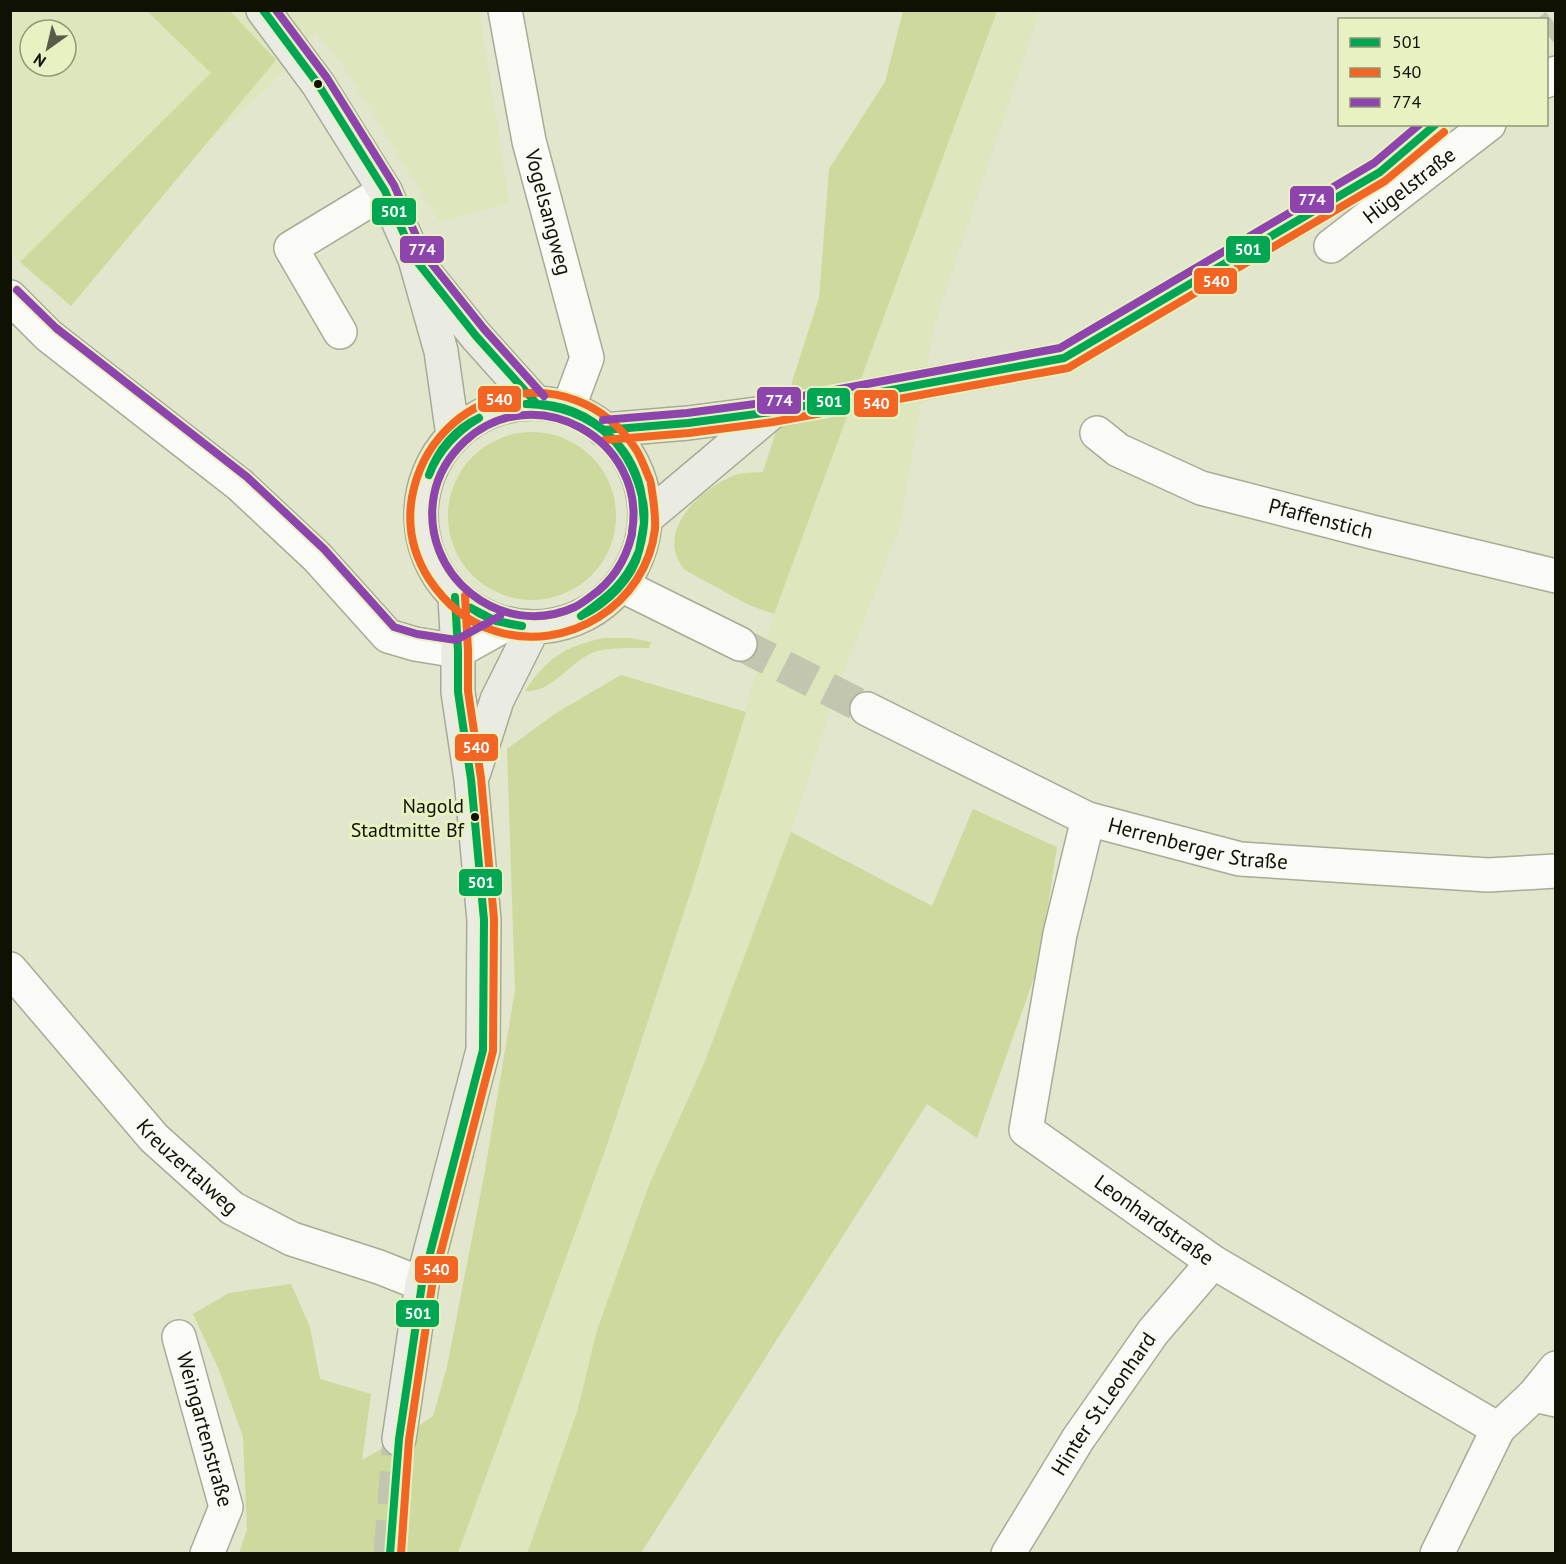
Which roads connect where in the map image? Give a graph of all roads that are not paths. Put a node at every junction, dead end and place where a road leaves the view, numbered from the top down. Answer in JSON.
{"nodes":[{"id":1,"x":263,"y":10,"type":"edge"},
{"id":2,"x":505,"y":10,"type":"edge"},
{"id":3,"x":1486,"y":126,"type":"edge"},
{"id":4,"x":385,"y":192,"type":"junction"},
{"id":5,"x":1331,"y":246,"type":"dead end"},
{"id":6,"x":415,"y":260,"type":"junction"},
{"id":7,"x":10,"y":297,"type":"edge"},
{"id":8,"x":340,"y":332,"type":"dead end"},
{"id":9,"x":536,"y":403,"type":"junction"},
{"id":10,"x":568,"y":409,"type":"junction"},
{"id":11,"x":604,"y":430,"type":"junction"},
{"id":12,"x":1097,"y":433,"type":"dead end"},
{"id":13,"x":453,"y":436,"type":"junction"},
{"id":14,"x":645,"y":519,"type":"junction"},
{"id":15,"x":1556,"y":576,"type":"edge"},
{"id":16,"x":621,"y":585,"type":"junction"},
{"id":17,"x":455,"y":597,"type":"junction"},
{"id":18,"x":519,"y":626,"type":"junction"},
{"id":19,"x":741,"y":644,"type":"tunnel mouth"},
{"id":20,"x":458,"y":651,"type":"junction"},
{"id":21,"x":867,"y":709,"type":"tunnel mouth"},
{"id":22,"x":471,"y":779,"type":"junction"},
{"id":23,"x":1088,"y":819,"type":"junction"},
{"id":24,"x":1556,"y":871,"type":"edge"},
{"id":25,"x":10,"y":969,"type":"edge"},
{"id":26,"x":1213,"y":1262,"type":"junction"},
{"id":27,"x":422,"y":1284,"type":"junction"},
{"id":28,"x":179,"y":1337,"type":"dead end"},
{"id":29,"x":1556,"y":1368,"type":"edge"},
{"id":30,"x":1545,"y":1398,"type":"edge"},
{"id":31,"x":1498,"y":1429,"type":"junction"},
{"id":32,"x":399,"y":1439,"type":"tunnel mouth"},
{"id":33,"x":207,"y":1554,"type":"edge"},
{"id":34,"x":1008,"y":1554,"type":"edge"},
{"id":35,"x":1437,"y":1554,"type":"edge"}],
"edges":[{"from":1,"to":4,"type":"main road"},
{"from":2,"to":10,"type":"street","name":"Vogelsangweg"},
{"from":3,"to":5,"type":"street","name":"Hügelstraße"},
{"from":4,"to":6,"type":"main road"},
{"from":4,"to":8,"type":"street"},
{"from":6,"to":9,"type":"main road"},
{"from":6,"to":13,"type":"main road"},
{"from":7,"to":20,"type":"street"},
{"from":9,"to":10,"type":"main road"},
{"from":9,"to":13,"type":"main road"},
{"from":10,"to":11,"type":"main road"},
{"from":11,"to":14,"type":"main road"},
{"from":11,"to":14,"type":"main road"},
{"from":12,"to":15,"type":"street","name":"Pfaffenstich"},
{"from":13,"to":17,"type":"main road"},
{"from":14,"to":16,"type":"main road"},
{"from":16,"to":18,"type":"main road"},
{"from":16,"to":19,"type":"street"},
{"from":17,"to":18,"type":"main road"},
{"from":17,"to":20,"type":"main road"},
{"from":18,"to":20,"type":"street"},
{"from":18,"to":22,"type":"main road"},
{"from":20,"to":22,"type":"main road"},
{"from":21,"to":23,"type":"street","name":"Herrenberger Straße"},
{"from":22,"to":27,"type":"main road"},
{"from":23,"to":24,"type":"street","name":"Herrenberger Straße"},
{"from":23,"to":26,"type":"street","name":"Leonhardstraße"},
{"from":25,"to":27,"type":"street","name":"Kreuzertalweg"},
{"from":26,"to":31,"type":"street","name":"Leonhardstraße"},
{"from":26,"to":34,"type":"street","name":"Hinter St.Leonhard"},
{"from":27,"to":32,"type":"main road"},
{"from":28,"to":33,"type":"street","name":"Weingartenstraße"},
{"from":29,"to":30,"type":"street"},
{"from":30,"to":31,"type":"street"},
{"from":31,"to":35,"type":"street"}]}
